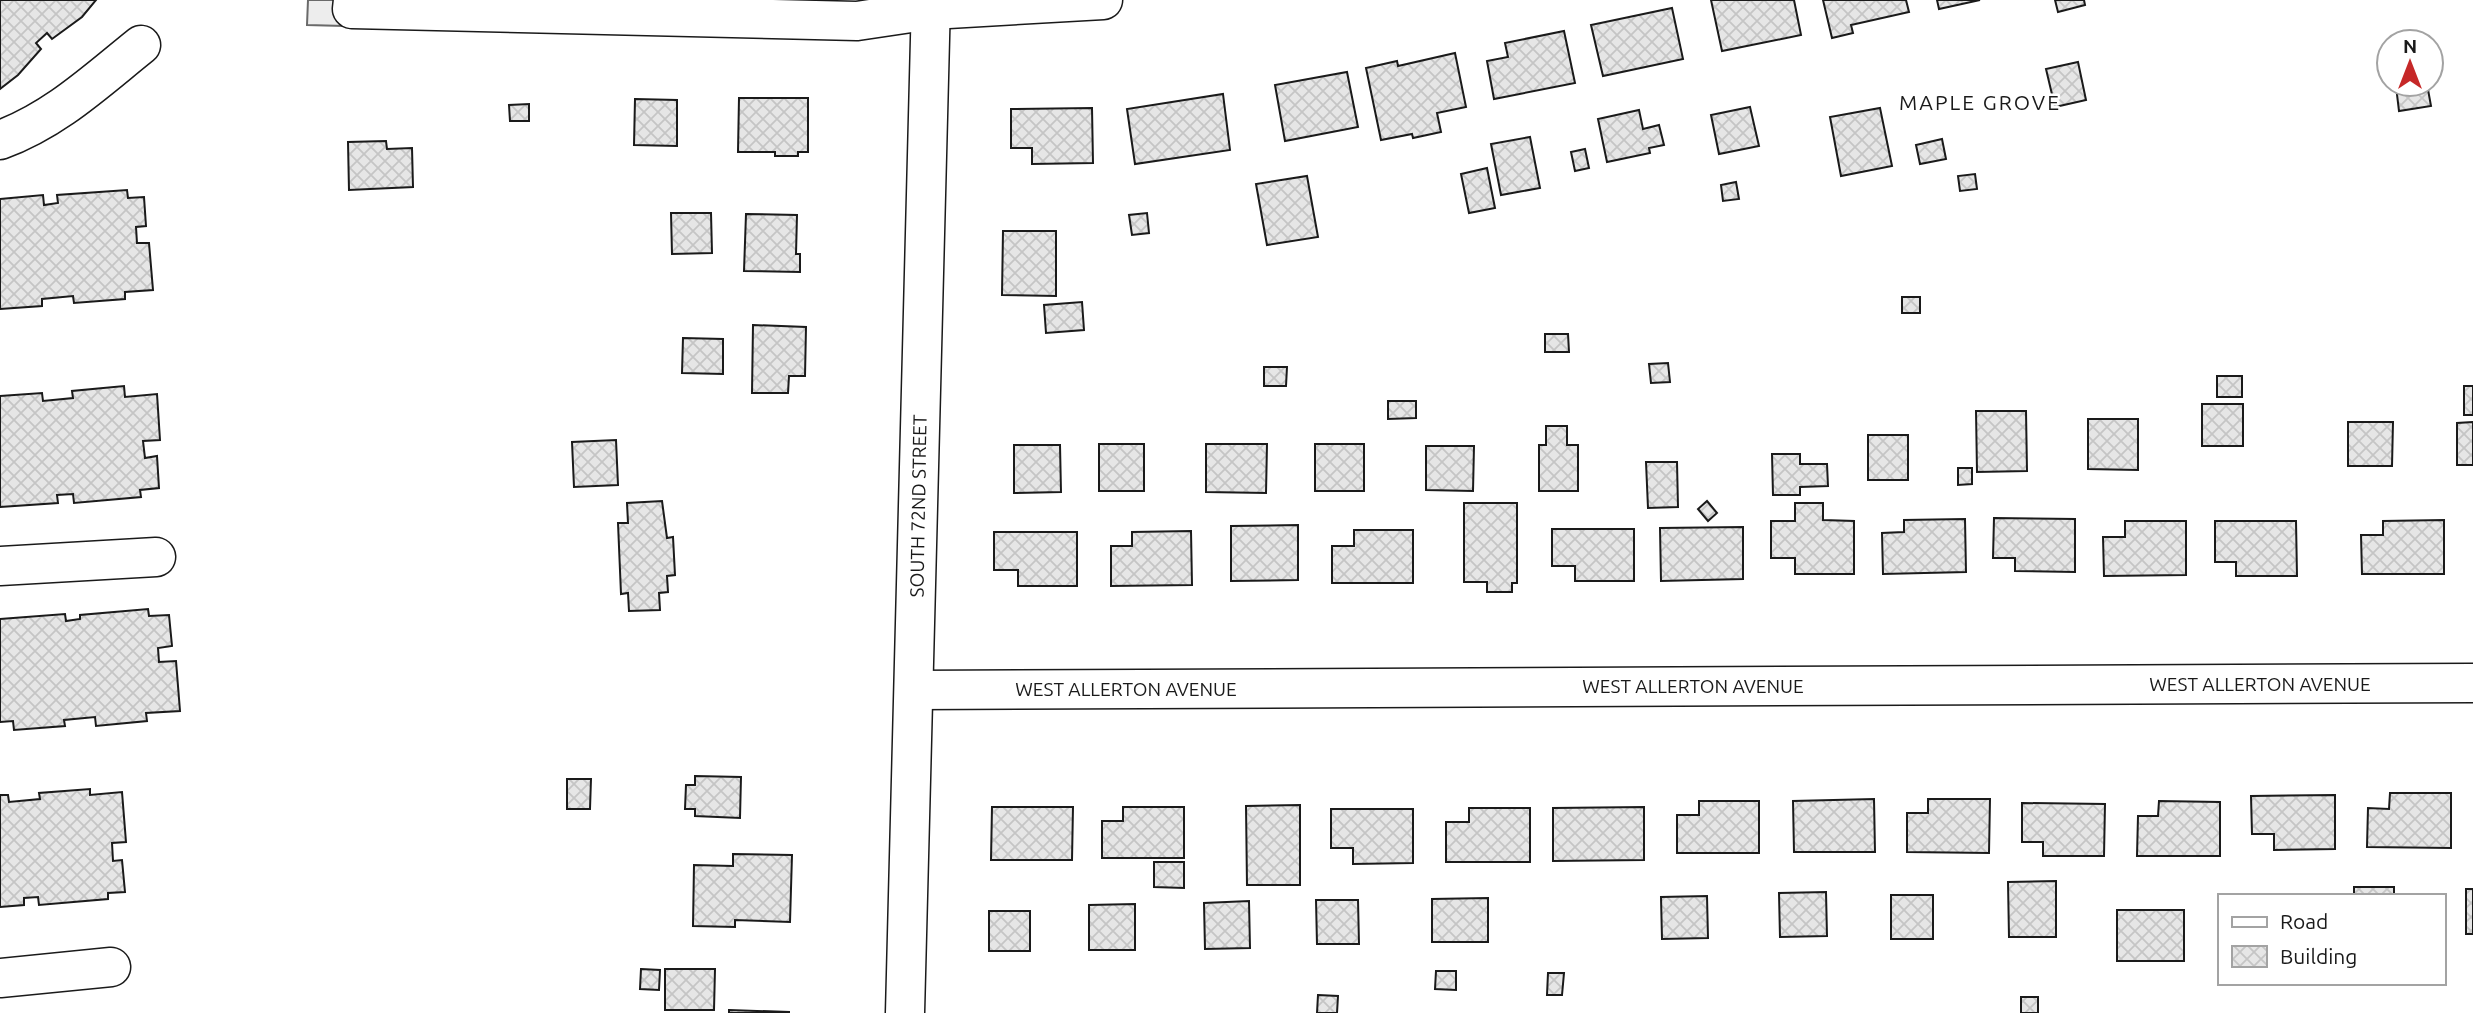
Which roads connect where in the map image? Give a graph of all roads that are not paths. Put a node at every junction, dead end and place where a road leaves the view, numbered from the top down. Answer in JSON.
{"nodes":[{"id":1,"x":352,"y":0,"type":"edge"},
{"id":2,"x":1103,"y":0,"type":"edge"},
{"id":3,"x":931,"y":5,"type":"edge"},
{"id":4,"x":474,"y":6,"type":"edge"},
{"id":5,"x":585,"y":7,"type":"edge"},
{"id":6,"x":701,"y":9,"type":"edge"},
{"id":7,"x":805,"y":10,"type":"edge"},
{"id":8,"x":141,"y":45,"type":"dead end"},
{"id":9,"x":0,"y":140,"type":"edge"},
{"id":10,"x":156,"y":557,"type":"dead end"},
{"id":11,"x":0,"y":566,"type":"edge"},
{"id":12,"x":2473,"y":682,"type":"edge"},
{"id":13,"x":914,"y":690,"type":"junction"},
{"id":14,"x":111,"y":967,"type":"dead end"},
{"id":15,"x":0,"y":978,"type":"edge"},
{"id":16,"x":905,"y":1013,"type":"edge"}],
"edges":[{"from":1,"to":4,"type":"street"},
{"from":2,"to":3,"type":"street"},
{"from":3,"to":7,"type":"street"},
{"from":3,"to":13,"type":"street","name":"SOUTH 72ND STREET"},
{"from":4,"to":5,"type":"street"},
{"from":5,"to":6,"type":"street"},
{"from":6,"to":7,"type":"street"},
{"from":8,"to":9,"type":"street"},
{"from":10,"to":11,"type":"street"},
{"from":12,"to":13,"type":"street","name":"WEST ALLERTON AVENUE"},
{"from":13,"to":16,"type":"street","name":"SOUTH 72ND STREET"},
{"from":14,"to":15,"type":"street"}]}
